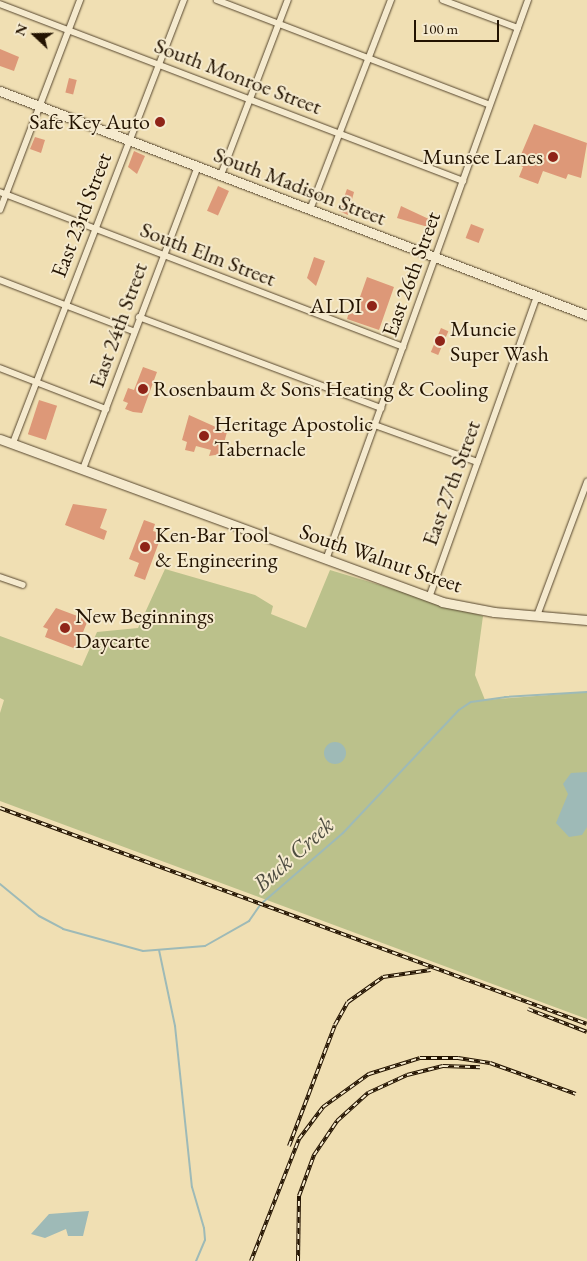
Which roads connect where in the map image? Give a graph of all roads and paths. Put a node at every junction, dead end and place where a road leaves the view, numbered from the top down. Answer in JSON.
{"nodes":[{"id":1,"x":80,"y":0,"type":"edge"},
{"id":2,"x":184,"y":0,"type":"edge"},
{"id":3,"x":217,"y":0,"type":"edge"},
{"id":4,"x":288,"y":0,"type":"edge"},
{"id":5,"x":391,"y":0,"type":"edge"},
{"id":6,"x":443,"y":0,"type":"edge"},
{"id":7,"x":528,"y":0,"type":"edge"},
{"id":8,"x":0,"y":4,"type":"edge"},
{"id":9,"x":279,"y":24,"type":"junction"},
{"id":10,"x":518,"y":28,"type":"junction"},
{"id":11,"x":69,"y":30,"type":"junction"},
{"id":12,"x":368,"y":59,"type":"junction"},
{"id":13,"x":159,"y":64,"type":"junction"},
{"id":14,"x":0,"y":91,"type":"edge"},
{"id":15,"x":250,"y":99,"type":"junction"},
{"id":16,"x":490,"y":104,"type":"junction"},
{"id":17,"x":40,"y":106,"type":"junction"},
{"id":18,"x":340,"y":133,"type":"junction"},
{"id":19,"x":128,"y":140,"type":"junction"},
{"id":20,"x":198,"y":166,"type":"junction"},
{"id":21,"x":221,"y":175,"type":"junction"},
{"id":22,"x":463,"y":181,"type":"junction"},
{"id":23,"x":3,"y":194,"type":"edge"},
{"id":24,"x":0,"y":210,"type":"edge"},
{"id":25,"x":310,"y":210,"type":"junction"},
{"id":26,"x":94,"y":230,"type":"junction"},
{"id":27,"x":163,"y":255,"type":"junction"},
{"id":28,"x":436,"y":258,"type":"junction"},
{"id":29,"x":0,"y":280,"type":"edge"},
{"id":30,"x":538,"y":297,"type":"junction"},
{"id":31,"x":67,"y":304,"type":"junction"},
{"id":32,"x":139,"y":316,"type":"junction"},
{"id":33,"x":587,"y":316,"type":"edge"},
{"id":34,"x":133,"y":331,"type":"junction"},
{"id":35,"x":403,"y":347,"type":"junction"},
{"id":36,"x":0,"y":368,"type":"edge"},
{"id":37,"x":37,"y":382,"type":"junction"},
{"id":38,"x":381,"y":408,"type":"junction"},
{"id":39,"x":106,"y":409,"type":"junction"},
{"id":40,"x":375,"y":425,"type":"junction"},
{"id":41,"x":0,"y":439,"type":"edge"},
{"id":42,"x":13,"y":443,"type":"junction"},
{"id":43,"x":478,"y":462,"type":"junction"},
{"id":44,"x":83,"y":469,"type":"junction"},
{"id":45,"x":587,"y":482,"type":"edge"},
{"id":46,"x":326,"y":560,"type":"junction"},
{"id":47,"x":0,"y":577,"type":"edge"},
{"id":48,"x":23,"y":585,"type":"dead end"},
{"id":49,"x":429,"y":598,"type":"junction"},
{"id":50,"x":537,"y":616,"type":"junction"},
{"id":51,"x":587,"y":620,"type":"edge"}],
"edges":[{"from":1,"to":11,"type":"street"},
{"from":2,"to":13,"type":"street","name":"East 23rd Street"},
{"from":3,"to":9,"type":"street"},
{"from":4,"to":9,"type":"street"},
{"from":5,"to":12,"type":"street"},
{"from":6,"to":10,"type":"street"},
{"from":7,"to":10,"type":"street","name":"East 26th Street"},
{"from":8,"to":11,"type":"street","name":"South Monroe Street"},
{"from":9,"to":12,"type":"street"},
{"from":9,"to":15,"type":"street"},
{"from":10,"to":16,"type":"street","name":"East 26th Street"},
{"from":11,"to":13,"type":"street","name":"South Monroe Street"},
{"from":11,"to":17,"type":"street"},
{"from":12,"to":16,"type":"street"},
{"from":12,"to":18,"type":"street"},
{"from":13,"to":15,"type":"street","name":"South Monroe Street"},
{"from":13,"to":19,"type":"street","name":"East 23rd Street"},
{"from":14,"to":17,"type":"main road","name":"South Madison Street"},
{"from":15,"to":18,"type":"street","name":"South Monroe Street"},
{"from":15,"to":21,"type":"street"},
{"from":16,"to":22,"type":"street","name":"East 26th Street"},
{"from":17,"to":19,"type":"main road","name":"South Madison Street"},
{"from":17,"to":23,"type":"street"},
{"from":18,"to":22,"type":"street","name":"South Monroe Street"},
{"from":18,"to":25,"type":"street"},
{"from":19,"to":20,"type":"main road","name":"South Madison Street"},
{"from":19,"to":26,"type":"street","name":"East 23rd Street"},
{"from":20,"to":21,"type":"main road","name":"South Madison Street"},
{"from":20,"to":27,"type":"street","name":"East 24th Street"},
{"from":21,"to":25,"type":"main road","name":"South Madison Street"},
{"from":22,"to":28,"type":"street","name":"East 26th Street"},
{"from":23,"to":24,"type":"street"},
{"from":23,"to":26,"type":"street","name":"South Elm Street"},
{"from":25,"to":28,"type":"main road","name":"South Madison Street"},
{"from":26,"to":27,"type":"street","name":"South Elm Street"},
{"from":26,"to":31,"type":"street","name":"East 23rd Street"},
{"from":27,"to":32,"type":"street","name":"East 24th Street"},
{"from":27,"to":35,"type":"street","name":"South Elm Street"},
{"from":28,"to":30,"type":"main road","name":"South Madison Street"},
{"from":28,"to":35,"type":"street","name":"East 26th Street"},
{"from":29,"to":31,"type":"street"},
{"from":30,"to":33,"type":"main road","name":"South Madison Street"},
{"from":30,"to":43,"type":"street","name":"East 27th Street"},
{"from":31,"to":34,"type":"street"},
{"from":31,"to":37,"type":"street","name":"East 23rd Street"},
{"from":32,"to":34,"type":"street","name":"East 24th Street"},
{"from":32,"to":38,"type":"street"},
{"from":34,"to":39,"type":"street","name":"East 24th Street"},
{"from":35,"to":38,"type":"street","name":"East 26th Street"},
{"from":36,"to":37,"type":"street"},
{"from":37,"to":39,"type":"street"},
{"from":37,"to":42,"type":"street","name":"East 23rd Street"},
{"from":38,"to":40,"type":"street","name":"East 26th Street"},
{"from":39,"to":44,"type":"street","name":"East 24th Street"},
{"from":40,"to":43,"type":"street"},
{"from":40,"to":46,"type":"street","name":"East 26th Street"},
{"from":41,"to":42,"type":"main road","name":"South Walnut Street"},
{"from":42,"to":44,"type":"main road","name":"South Walnut Street"},
{"from":43,"to":49,"type":"street","name":"East 27th Street"},
{"from":44,"to":46,"type":"main road","name":"South Walnut Street"},
{"from":45,"to":50,"type":"street"},
{"from":46,"to":49,"type":"main road","name":"South Walnut Street"},
{"from":47,"to":48,"type":"street"},
{"from":49,"to":50,"type":"main road","name":"South Walnut Street"},
{"from":50,"to":51,"type":"main road","name":"South Walnut Street"}]}
